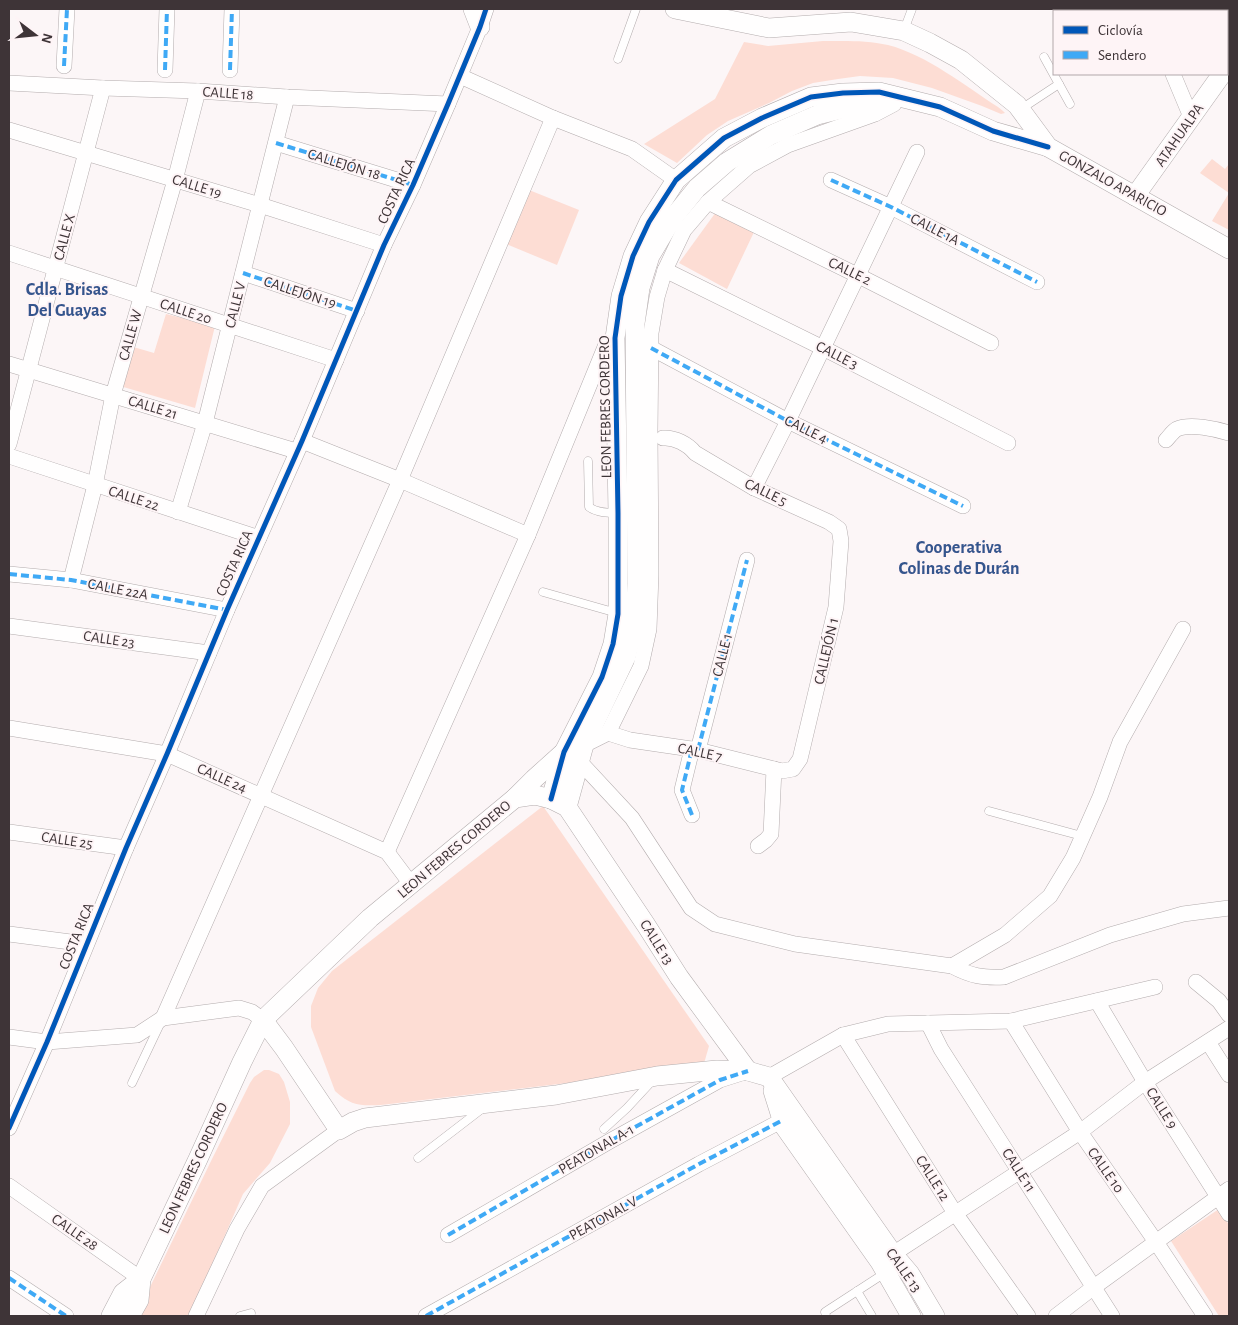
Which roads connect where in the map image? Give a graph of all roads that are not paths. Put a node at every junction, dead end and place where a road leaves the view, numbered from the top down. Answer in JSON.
{"nodes":[{"id":1,"x":67,"y":9,"type":"edge"},
{"id":2,"x":167,"y":9,"type":"edge"},
{"id":3,"x":232,"y":9,"type":"edge"},
{"id":4,"x":473,"y":9,"type":"edge"},
{"id":5,"x":486,"y":9,"type":"edge"},
{"id":6,"x":636,"y":9,"type":"edge"},
{"id":7,"x":675,"y":9,"type":"edge"},
{"id":8,"x":912,"y":9,"type":"edge"},
{"id":9,"x":480,"y":27,"type":"junction"},
{"id":10,"x":904,"y":31,"type":"junction"},
{"id":11,"x":1044,"y":57,"type":"dead end"},
{"id":12,"x":618,"y":58,"type":"dead end"},
{"id":13,"x":64,"y":66,"type":"dead end"},
{"id":14,"x":165,"y":70,"type":"dead end"},
{"id":15,"x":230,"y":70,"type":"dead end"},
{"id":16,"x":1053,"y":73,"type":"edge"},
{"id":17,"x":1054,"y":75,"type":"edge"},
{"id":18,"x":1173,"y":75,"type":"edge"},
{"id":19,"x":1221,"y":75,"type":"edge"},
{"id":20,"x":460,"y":76,"type":"junction"},
{"id":21,"x":9,"y":83,"type":"edge"},
{"id":22,"x":1059,"y":84,"type":"junction"},
{"id":23,"x":103,"y":88,"type":"junction"},
{"id":24,"x":198,"y":91,"type":"junction"},
{"id":25,"x":287,"y":97,"type":"junction"},
{"id":26,"x":904,"y":100,"type":"junction"},
{"id":27,"x":840,"y":101,"type":"junction"},
{"id":28,"x":448,"y":104,"type":"junction"},
{"id":29,"x":1070,"y":104,"type":"dead end"},
{"id":30,"x":1020,"y":110,"type":"junction"},
{"id":31,"x":1191,"y":117,"type":"junction"},
{"id":32,"x":553,"y":118,"type":"junction"},
{"id":33,"x":9,"y":130,"type":"edge"},
{"id":34,"x":276,"y":143,"type":"junction"},
{"id":35,"x":1048,"y":147,"type":"junction"},
{"id":36,"x":917,"y":152,"type":"dead end"},
{"id":37,"x":86,"y":153,"type":"junction"},
{"id":38,"x":174,"y":180,"type":"junction"},
{"id":39,"x":676,"y":180,"type":"junction"},
{"id":40,"x":832,"y":180,"type":"dead end"},
{"id":41,"x":413,"y":185,"type":"junction"},
{"id":42,"x":1135,"y":196,"type":"junction"},
{"id":43,"x":708,"y":202,"type":"junction"},
{"id":44,"x":260,"y":205,"type":"junction"},
{"id":45,"x":891,"y":207,"type":"junction"},
{"id":46,"x":384,"y":245,"type":"junction"},
{"id":47,"x":1229,"y":249,"type":"edge"},
{"id":48,"x":9,"y":253,"type":"edge"},
{"id":49,"x":56,"y":268,"type":"junction"},
{"id":50,"x":664,"y":270,"type":"junction"},
{"id":51,"x":243,"y":273,"type":"junction"},
{"id":52,"x":859,"y":276,"type":"junction"},
{"id":53,"x":1037,"y":282,"type":"dead end"},
{"id":54,"x":142,"y":296,"type":"junction"},
{"id":55,"x":357,"y":311,"type":"junction"},
{"id":56,"x":229,"y":326,"type":"junction"},
{"id":57,"x":615,"y":338,"type":"junction"},
{"id":58,"x":991,"y":343,"type":"dead end"},
{"id":59,"x":651,"y":348,"type":"junction"},
{"id":60,"x":823,"y":348,"type":"junction"},
{"id":61,"x":336,"y":360,"type":"junction"},
{"id":62,"x":9,"y":364,"type":"edge"},
{"id":63,"x":29,"y":370,"type":"junction"},
{"id":64,"x":113,"y":395,"type":"junction"},
{"id":65,"x":788,"y":421,"type":"junction"},
{"id":66,"x":205,"y":423,"type":"junction"},
{"id":67,"x":641,"y":431,"type":"junction"},
{"id":68,"x":1229,"y":433,"type":"edge"},
{"id":69,"x":1166,"y":440,"type":"dead end"},
{"id":70,"x":1008,"y":443,"type":"dead end"},
{"id":71,"x":9,"y":444,"type":"edge"},
{"id":72,"x":299,"y":446,"type":"junction"},
{"id":73,"x":9,"y":456,"type":"edge"},
{"id":74,"x":588,"y":461,"type":"dead end"},
{"id":75,"x":400,"y":480,"type":"junction"},
{"id":76,"x":95,"y":485,"type":"junction"},
{"id":77,"x":754,"y":488,"type":"junction"},
{"id":78,"x":963,"y":506,"type":"dead end"},
{"id":79,"x":178,"y":512,"type":"junction"},
{"id":80,"x":618,"y":513,"type":"junction"},
{"id":81,"x":839,"y":529,"type":"joint"},
{"id":82,"x":528,"y":535,"type":"junction"},
{"id":83,"x":259,"y":538,"type":"junction"},
{"id":84,"x":747,"y":560,"type":"dead end"},
{"id":85,"x":9,"y":574,"type":"edge"},
{"id":86,"x":71,"y":580,"type":"junction"},
{"id":87,"x":543,"y":592,"type":"dead end"},
{"id":88,"x":227,"y":610,"type":"junction"},
{"id":89,"x":618,"y":614,"type":"junction"},
{"id":90,"x":9,"y":626,"type":"edge"},
{"id":91,"x":1183,"y":628,"type":"dead end"},
{"id":92,"x":209,"y":653,"type":"junction"},
{"id":93,"x":9,"y":728,"type":"edge"},
{"id":94,"x":608,"y":734,"type":"junction"},
{"id":95,"x":695,"y":750,"type":"junction"},
{"id":96,"x":576,"y":753,"type":"junction"},
{"id":97,"x":167,"y":754,"type":"junction"},
{"id":98,"x":774,"y":768,"type":"junction"},
{"id":99,"x":793,"y":769,"type":"joint"},
{"id":100,"x":261,"y":795,"type":"junction"},
{"id":101,"x":515,"y":798,"type":"junction"},
{"id":102,"x":559,"y":803,"type":"junction"},
{"id":103,"x":989,"y":811,"type":"dead end"},
{"id":104,"x":692,"y":815,"type":"dead end"},
{"id":105,"x":9,"y":832,"type":"edge"},
{"id":106,"x":1082,"y":836,"type":"junction"},
{"id":107,"x":758,"y":846,"type":"dead end"},
{"id":108,"x":126,"y":848,"type":"junction"},
{"id":109,"x":387,"y":852,"type":"junction"},
{"id":110,"x":411,"y":884,"type":"junction"},
{"id":111,"x":1229,"y":908,"type":"edge"},
{"id":112,"x":9,"y":934,"type":"edge"},
{"id":113,"x":86,"y":944,"type":"junction"},
{"id":114,"x":952,"y":966,"type":"junction"},
{"id":115,"x":1196,"y":982,"type":"dead end"},
{"id":116,"x":1155,"y":987,"type":"dead end"},
{"id":117,"x":1097,"y":1001,"type":"junction"},
{"id":118,"x":1229,"y":1015,"type":"edge"},
{"id":119,"x":163,"y":1018,"type":"junction"},
{"id":120,"x":264,"y":1020,"type":"junction"},
{"id":121,"x":1011,"y":1021,"type":"junction"},
{"id":122,"x":928,"y":1023,"type":"junction"},
{"id":123,"x":1229,"y":1028,"type":"edge"},
{"id":124,"x":843,"y":1035,"type":"junction"},
{"id":125,"x":9,"y":1037,"type":"edge"},
{"id":126,"x":47,"y":1042,"type":"junction"},
{"id":127,"x":1208,"y":1042,"type":"junction"},
{"id":128,"x":748,"y":1071,"type":"junction"},
{"id":129,"x":1229,"y":1075,"type":"edge"},
{"id":130,"x":657,"y":1076,"type":"junction"},
{"id":131,"x":770,"y":1077,"type":"junction"},
{"id":132,"x":1145,"y":1082,"type":"junction"},
{"id":133,"x":132,"y":1083,"type":"dead end"},
{"id":134,"x":491,"y":1102,"type":"junction"},
{"id":135,"x":781,"y":1121,"type":"junction"},
{"id":136,"x":9,"y":1128,"type":"edge"},
{"id":137,"x":604,"y":1129,"type":"dead end"},
{"id":138,"x":339,"y":1130,"type":"junction"},
{"id":139,"x":1080,"y":1132,"type":"junction"},
{"id":140,"x":418,"y":1158,"type":"dead end"},
{"id":141,"x":1020,"y":1171,"type":"junction"},
{"id":142,"x":9,"y":1186,"type":"edge"},
{"id":143,"x":837,"y":1188,"type":"junction"},
{"id":144,"x":1223,"y":1193,"type":"edge"},
{"id":145,"x":955,"y":1213,"type":"junction"},
{"id":146,"x":1229,"y":1214,"type":"edge"},
{"id":147,"x":448,"y":1235,"type":"dead end"},
{"id":148,"x":1156,"y":1242,"type":"junction"},
{"id":149,"x":890,"y":1263,"type":"junction"},
{"id":150,"x":9,"y":1278,"type":"edge"},
{"id":151,"x":141,"y":1279,"type":"junction"},
{"id":152,"x":1094,"y":1287,"type":"junction"},
{"id":153,"x":857,"y":1291,"type":"junction"},
{"id":154,"x":251,"y":1313,"type":"dead end"},
{"id":155,"x":66,"y":1316,"type":"edge"},
{"id":156,"x":111,"y":1316,"type":"edge"},
{"id":157,"x":130,"y":1316,"type":"edge"},
{"id":158,"x":196,"y":1316,"type":"edge"},
{"id":159,"x":240,"y":1316,"type":"edge"},
{"id":160,"x":426,"y":1316,"type":"edge"},
{"id":161,"x":826,"y":1316,"type":"edge"},
{"id":162,"x":872,"y":1316,"type":"edge"},
{"id":163,"x":911,"y":1316,"type":"edge"},
{"id":164,"x":935,"y":1316,"type":"edge"},
{"id":165,"x":1028,"y":1316,"type":"edge"},
{"id":166,"x":1056,"y":1316,"type":"edge"},
{"id":167,"x":1112,"y":1316,"type":"edge"},
{"id":168,"x":1206,"y":1316,"type":"edge"}],
"edges":[{"from":1,"to":13,"type":"street"},
{"from":2,"to":14,"type":"street"},
{"from":3,"to":15,"type":"street"},
{"from":4,"to":9,"type":"street"},
{"from":5,"to":9,"type":"street","name":"COSTA RICA"},
{"from":6,"to":12,"type":"lane"},
{"from":7,"to":10,"type":"street","name":"GONZALO APARICIO"},
{"from":8,"to":10,"type":"lane"},
{"from":9,"to":20,"type":"street","name":"COSTA RICA"},
{"from":10,"to":30,"type":"street","name":"GONZALO APARICIO"},
{"from":11,"to":16,"type":"lane"},
{"from":17,"to":22,"type":"lane"},
{"from":18,"to":31,"type":"street"},
{"from":19,"to":31,"type":"street","name":"ATAHUALPA"},
{"from":20,"to":28,"type":"street","name":"COSTA RICA"},
{"from":20,"to":32,"type":"street"},
{"from":21,"to":23,"type":"street","name":"CALLE 18"},
{"from":22,"to":29,"type":"lane"},
{"from":22,"to":30,"type":"lane"},
{"from":23,"to":24,"type":"street","name":"CALLE 18"},
{"from":23,"to":37,"type":"street","name":"CALLE X"},
{"from":24,"to":25,"type":"street","name":"CALLE 18"},
{"from":24,"to":38,"type":"street","name":"CALLE W"},
{"from":25,"to":28,"type":"street","name":"CALLE 18"},
{"from":25,"to":34,"type":"street","name":"CALLE V"},
{"from":26,"to":27,"type":"street","name":"LEON FEBRES CORDERO"},
{"from":26,"to":35,"type":"street","name":"LEON FEBRES CORDERO"},
{"from":26,"to":43,"type":"street"},
{"from":27,"to":39,"type":"street","name":"LEON FEBRES CORDERO"},
{"from":27,"to":67,"type":"street","name":"LEON FEBRES CORDERO"},
{"from":28,"to":41,"type":"street","name":"COSTA RICA"},
{"from":30,"to":35,"type":"street","name":"GONZALO APARICIO"},
{"from":31,"to":42,"type":"street","name":"ATAHUALPA"},
{"from":32,"to":39,"type":"street"},
{"from":32,"to":75,"type":"street"},
{"from":33,"to":37,"type":"street","name":"CALLE 19"},
{"from":34,"to":41,"type":"street","name":"CALLEJÓN 18"},
{"from":34,"to":44,"type":"street","name":"CALLE V"},
{"from":35,"to":42,"type":"street","name":"GONZALO APARICIO"},
{"from":36,"to":45,"type":"street"},
{"from":37,"to":38,"type":"street","name":"CALLE 19"},
{"from":37,"to":49,"type":"street","name":"CALLE X"},
{"from":38,"to":44,"type":"street","name":"CALLE 19"},
{"from":38,"to":54,"type":"street","name":"CALLE W"},
{"from":39,"to":57,"type":"street","name":"LEON FEBRES CORDERO"},
{"from":40,"to":45,"type":"street","name":"CALLE 1A"},
{"from":41,"to":46,"type":"street","name":"COSTA RICA"},
{"from":42,"to":47,"type":"street","name":"GONZALO APARICIO"},
{"from":43,"to":50,"type":"street"},
{"from":43,"to":52,"type":"street","name":"CALLE 2"},
{"from":44,"to":46,"type":"street","name":"CALLE 19"},
{"from":44,"to":51,"type":"street","name":"CALLE V"},
{"from":45,"to":52,"type":"street"},
{"from":45,"to":53,"type":"street","name":"CALLE 1A"},
{"from":46,"to":55,"type":"street","name":"COSTA RICA"},
{"from":48,"to":49,"type":"street","name":"CALLE 20"},
{"from":49,"to":54,"type":"street","name":"CALLE 20"},
{"from":49,"to":63,"type":"street","name":"CALLE X"},
{"from":50,"to":59,"type":"street"},
{"from":50,"to":60,"type":"street","name":"CALLE 3"},
{"from":51,"to":55,"type":"street","name":"CALLEJÓN 19"},
{"from":51,"to":56,"type":"street","name":"CALLE V"},
{"from":52,"to":58,"type":"street","name":"CALLE 2"},
{"from":52,"to":60,"type":"street"},
{"from":54,"to":56,"type":"street","name":"CALLE 20"},
{"from":54,"to":64,"type":"street","name":"CALLE W"},
{"from":55,"to":61,"type":"street","name":"COSTA RICA"},
{"from":56,"to":61,"type":"street","name":"CALLE 20"},
{"from":56,"to":66,"type":"street","name":"CALLE V"},
{"from":57,"to":67,"type":"street","name":"LEON FEBRES CORDERO"},
{"from":57,"to":82,"type":"street"},
{"from":59,"to":65,"type":"street","name":"CALLE 4"},
{"from":59,"to":67,"type":"street"},
{"from":60,"to":65,"type":"street"},
{"from":60,"to":70,"type":"street","name":"CALLE 3"},
{"from":61,"to":72,"type":"street","name":"COSTA RICA"},
{"from":62,"to":63,"type":"street","name":"CALLE 21"},
{"from":63,"to":64,"type":"street","name":"CALLE 21"},
{"from":63,"to":71,"type":"street","name":"CALLE X"},
{"from":64,"to":66,"type":"street","name":"CALLE 21"},
{"from":64,"to":76,"type":"street","name":"CALLE W"},
{"from":65,"to":77,"type":"street"},
{"from":65,"to":78,"type":"street","name":"CALLE 4"},
{"from":66,"to":72,"type":"street","name":"CALLE 21"},
{"from":66,"to":79,"type":"street","name":"CALLE V"},
{"from":67,"to":77,"type":"street","name":"CALLE 5"},
{"from":67,"to":80,"type":"street","name":"LEON FEBRES CORDERO"},
{"from":67,"to":94,"type":"street"},
{"from":67,"to":96,"type":"street","name":"LEON FEBRES CORDERO"},
{"from":68,"to":69,"type":"street"},
{"from":72,"to":75,"type":"street","name":"CALLE 21"},
{"from":72,"to":83,"type":"street","name":"COSTA RICA"},
{"from":73,"to":76,"type":"street","name":"CALLE 22"},
{"from":74,"to":80,"type":"lane"},
{"from":75,"to":82,"type":"street","name":"CALLE 21"},
{"from":75,"to":100,"type":"street"},
{"from":76,"to":79,"type":"street","name":"CALLE 22"},
{"from":76,"to":86,"type":"street","name":"CALLE W"},
{"from":77,"to":81,"type":"street","name":"CALLE 5"},
{"from":79,"to":83,"type":"street","name":"CALLE 22"},
{"from":80,"to":89,"type":"street","name":"LEON FEBRES CORDERO"},
{"from":81,"to":99,"type":"street","name":"CALLEJÓN 1"},
{"from":82,"to":109,"type":"street"},
{"from":83,"to":88,"type":"street","name":"COSTA RICA"},
{"from":84,"to":95,"type":"street","name":"CALLE 1"},
{"from":85,"to":86,"type":"street","name":"CALLE 22A"},
{"from":86,"to":88,"type":"street","name":"CALLE 22A"},
{"from":87,"to":89,"type":"lane"},
{"from":88,"to":92,"type":"street","name":"COSTA RICA"},
{"from":89,"to":96,"type":"street","name":"LEON FEBRES CORDERO"},
{"from":90,"to":92,"type":"street","name":"CALLE 23"},
{"from":91,"to":106,"type":"street"},
{"from":92,"to":97,"type":"street","name":"COSTA RICA"},
{"from":93,"to":97,"type":"street","name":"CALLE 24"},
{"from":94,"to":95,"type":"street","name":"CALLE 7"},
{"from":94,"to":96,"type":"street"},
{"from":95,"to":98,"type":"street","name":"CALLE 7"},
{"from":95,"to":104,"type":"street","name":"CALLE 1"},
{"from":96,"to":101,"type":"street"},
{"from":96,"to":102,"type":"street","name":"LEON FEBRES CORDERO"},
{"from":96,"to":114,"type":"street"},
{"from":97,"to":100,"type":"street","name":"CALLE 24"},
{"from":97,"to":108,"type":"street","name":"COSTA RICA"},
{"from":98,"to":99,"type":"street","name":"CALLE 7"},
{"from":98,"to":107,"type":"street"},
{"from":100,"to":109,"type":"street","name":"CALLE 24"},
{"from":100,"to":119,"type":"street"},
{"from":101,"to":102,"type":"street","name":"LEON FEBRES CORDERO"},
{"from":101,"to":110,"type":"street","name":"LEON FEBRES CORDERO"},
{"from":102,"to":128,"type":"street","name":"CALLE 13"},
{"from":103,"to":106,"type":"lane"},
{"from":105,"to":108,"type":"street","name":"CALLE 25"},
{"from":106,"to":114,"type":"street"},
{"from":108,"to":113,"type":"street","name":"COSTA RICA"},
{"from":109,"to":110,"type":"street","name":"CALLE 24"},
{"from":110,"to":120,"type":"street","name":"LEON FEBRES CORDERO"},
{"from":111,"to":114,"type":"street"},
{"from":112,"to":113,"type":"street"},
{"from":113,"to":126,"type":"street","name":"COSTA RICA"},
{"from":115,"to":118,"type":"street"},
{"from":116,"to":117,"type":"street"},
{"from":117,"to":121,"type":"street"},
{"from":117,"to":132,"type":"street","name":"CALLE 9"},
{"from":119,"to":120,"type":"street"},
{"from":119,"to":126,"type":"street"},
{"from":119,"to":133,"type":"lane"},
{"from":120,"to":138,"type":"street"},
{"from":120,"to":151,"type":"street","name":"LEON FEBRES CORDERO"},
{"from":121,"to":122,"type":"street"},
{"from":121,"to":139,"type":"street","name":"CALLE 10"},
{"from":122,"to":124,"type":"street"},
{"from":122,"to":141,"type":"street","name":"CALLE 11"},
{"from":123,"to":127,"type":"street"},
{"from":124,"to":131,"type":"street"},
{"from":124,"to":145,"type":"street","name":"CALLE 12"},
{"from":125,"to":126,"type":"street"},
{"from":126,"to":136,"type":"street","name":"COSTA RICA"},
{"from":127,"to":129,"type":"street"},
{"from":127,"to":132,"type":"street"},
{"from":128,"to":130,"type":"street"},
{"from":128,"to":131,"type":"street"},
{"from":128,"to":147,"type":"street","name":"PEATONAL A-1"},
{"from":130,"to":134,"type":"street"},
{"from":130,"to":137,"type":"lane"},
{"from":131,"to":135,"type":"street","name":"CALLE 13"},
{"from":131,"to":143,"type":"street","name":"CALLE 13"},
{"from":132,"to":139,"type":"street"},
{"from":132,"to":144,"type":"street","name":"CALLE 9"},
{"from":134,"to":138,"type":"street"},
{"from":134,"to":140,"type":"lane"},
{"from":135,"to":143,"type":"street","name":"CALLE 13"},
{"from":135,"to":160,"type":"street","name":"PEATONAL V"},
{"from":138,"to":158,"type":"street"},
{"from":139,"to":141,"type":"street"},
{"from":139,"to":148,"type":"street","name":"CALLE 10"},
{"from":141,"to":145,"type":"street"},
{"from":141,"to":152,"type":"street","name":"CALLE 11"},
{"from":142,"to":151,"type":"street","name":"CALLE 28"},
{"from":143,"to":149,"type":"street","name":"CALLE 13"},
{"from":144,"to":146,"type":"street","name":"CALLE 9"},
{"from":144,"to":148,"type":"street"},
{"from":145,"to":149,"type":"street"},
{"from":145,"to":165,"type":"street","name":"CALLE 12"},
{"from":148,"to":152,"type":"street"},
{"from":148,"to":168,"type":"street","name":"CALLE 10"},
{"from":149,"to":153,"type":"lane"},
{"from":149,"to":163,"type":"street","name":"CALLE 13"},
{"from":149,"to":164,"type":"street","name":"CALLE 13"},
{"from":150,"to":155,"type":"street"},
{"from":151,"to":156,"type":"street","name":"LEON FEBRES CORDERO"},
{"from":151,"to":157,"type":"street","name":"LEON FEBRES CORDERO"},
{"from":152,"to":166,"type":"street"},
{"from":152,"to":167,"type":"street","name":"CALLE 11"},
{"from":153,"to":161,"type":"lane"},
{"from":153,"to":162,"type":"lane"},
{"from":154,"to":159,"type":"lane"}]}
